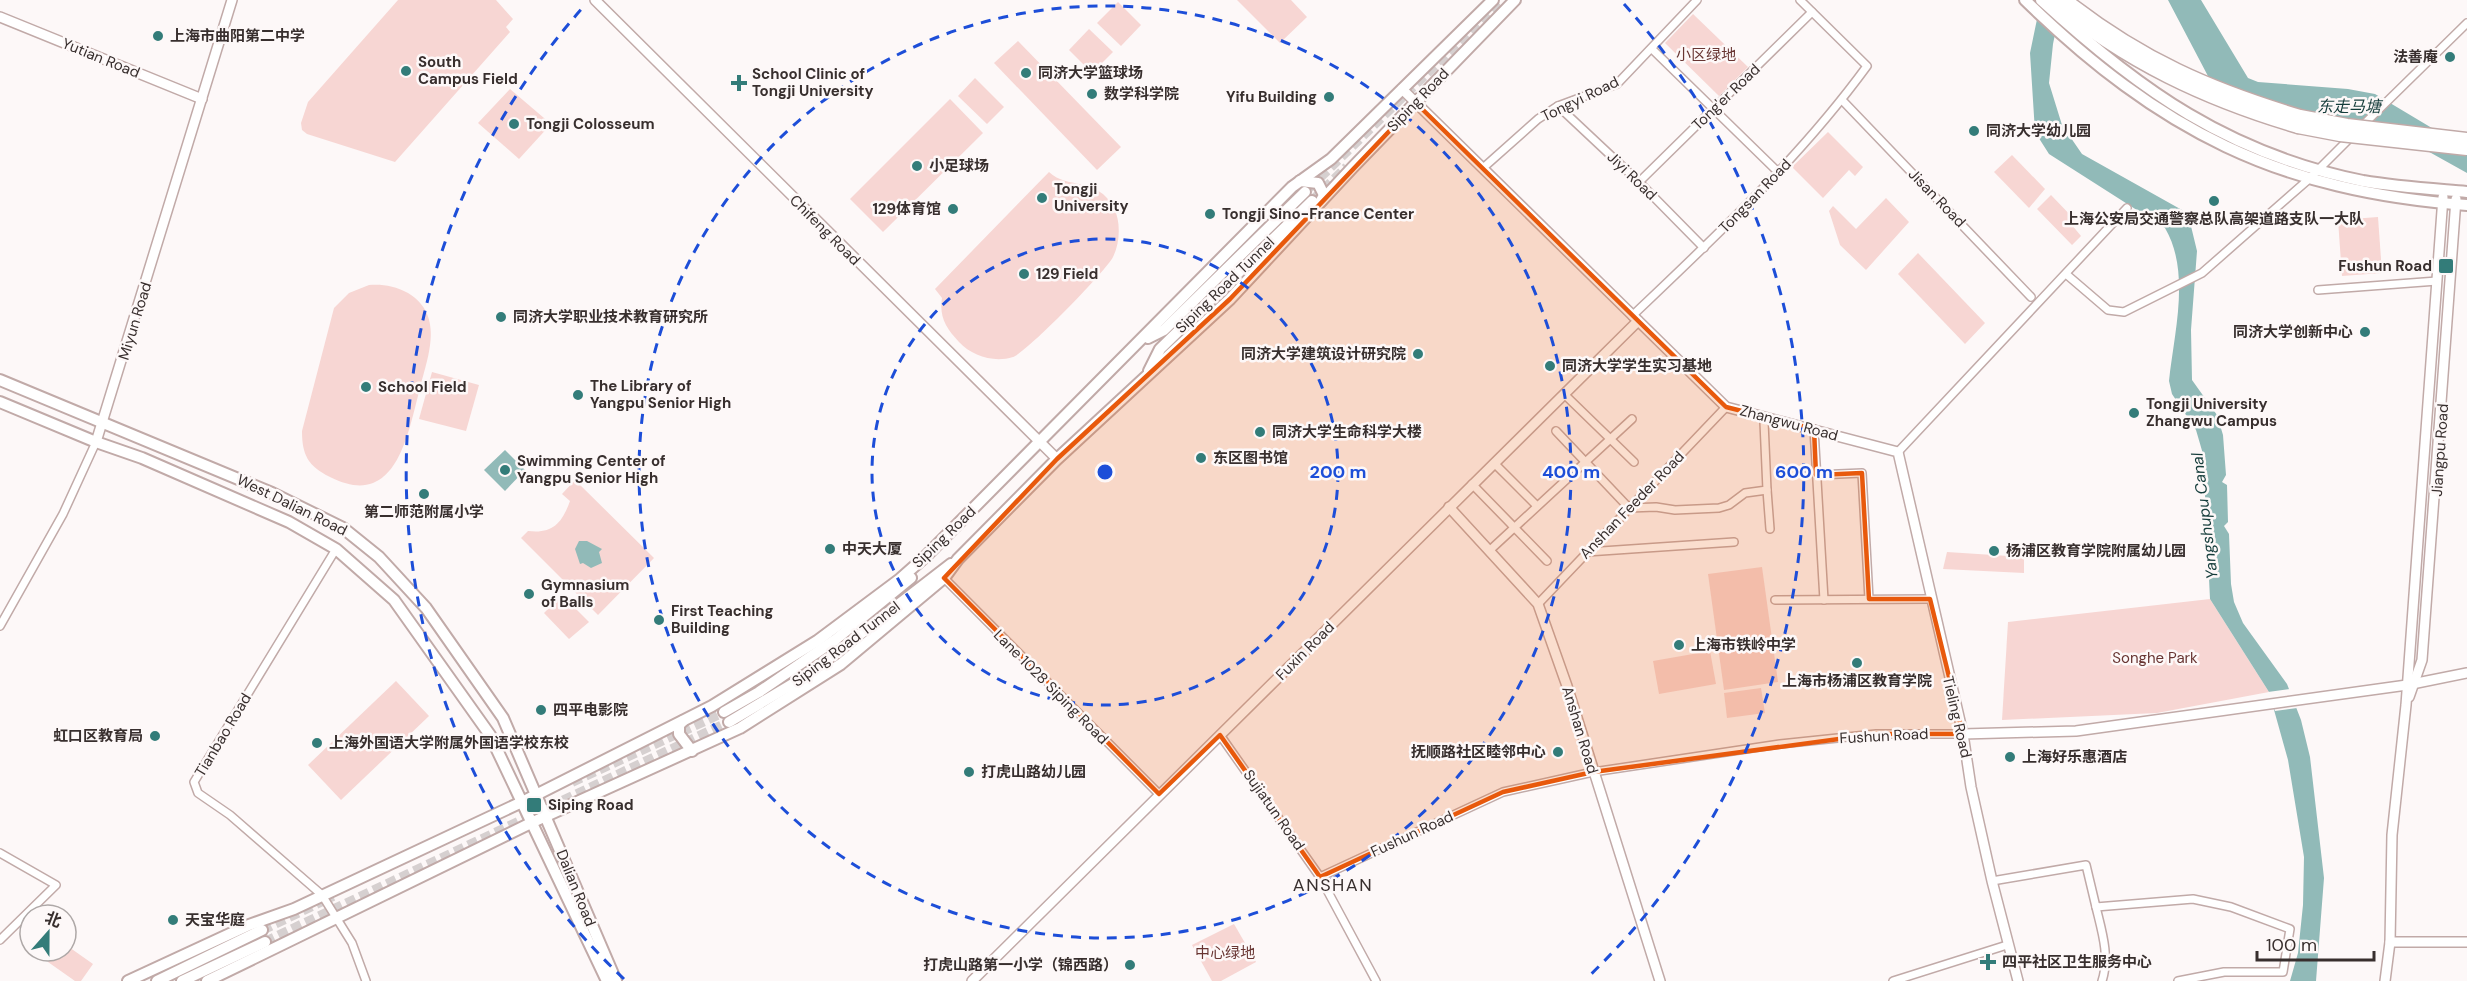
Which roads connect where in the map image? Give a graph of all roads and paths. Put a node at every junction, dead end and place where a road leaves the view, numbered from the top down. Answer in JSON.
{"nodes":[{"id":1,"x":232,"y":0,"type":"edge"},
{"id":2,"x":595,"y":0,"type":"edge"},
{"id":3,"x":1493,"y":0,"type":"edge"},
{"id":4,"x":1515,"y":0,"type":"edge"},
{"id":5,"x":1697,"y":0,"type":"edge"},
{"id":6,"x":1800,"y":0,"type":"edge"},
{"id":7,"x":2025,"y":0,"type":"edge"},
{"id":8,"x":2041,"y":0,"type":"edge"},
{"id":9,"x":2051,"y":0,"type":"edge"},
{"id":10,"x":2066,"y":0,"type":"edge"},
{"id":11,"x":1812,"y":12,"type":"junction"},
{"id":12,"x":0,"y":17,"type":"edge"},
{"id":13,"x":2466,"y":27,"type":"edge"},
{"id":14,"x":1652,"y":49,"type":"junction"},
{"id":15,"x":1402,"y":89,"type":"junction"},
{"id":16,"x":202,"y":99,"type":"junction"},
{"id":17,"x":1842,"y":100,"type":"junction"},
{"id":18,"x":1416,"y":103,"type":"junction"},
{"id":19,"x":1558,"y":106,"type":"junction"},
{"id":20,"x":1714,"y":110,"type":"junction"},
{"id":21,"x":2467,"y":139,"type":"edge"},
{"id":22,"x":2467,"y":149,"type":"edge"},
{"id":23,"x":1483,"y":168,"type":"junction"},
{"id":24,"x":2320,"y":169,"type":"junction"},
{"id":25,"x":1779,"y":173,"type":"junction"},
{"id":26,"x":2309,"y":179,"type":"junction"},
{"id":27,"x":1299,"y":182,"type":"junction"},
{"id":28,"x":1639,"y":182,"type":"junction"},
{"id":29,"x":2444,"y":190,"type":"junction"},
{"id":30,"x":2462,"y":192,"type":"edge"},
{"id":31,"x":1313,"y":198,"type":"junction"},
{"id":32,"x":2443,"y":203,"type":"junction"},
{"id":33,"x":2462,"y":204,"type":"edge"},
{"id":34,"x":2127,"y":208,"type":"dead end"},
{"id":35,"x":1704,"y":248,"type":"junction"},
{"id":36,"x":2066,"y":274,"type":"junction"},
{"id":37,"x":2437,"y":281,"type":"dead end"},
{"id":38,"x":2318,"y":290,"type":"dead end"},
{"id":39,"x":2031,"y":297,"type":"dead end"},
{"id":40,"x":1635,"y":318,"type":"junction"},
{"id":41,"x":1142,"y":340,"type":"junction"},
{"id":42,"x":1146,"y":376,"type":"joint"},
{"id":43,"x":0,"y":380,"type":"edge"},
{"id":44,"x":1564,"y":393,"type":"junction"},
{"id":45,"x":0,"y":402,"type":"edge"},
{"id":46,"x":1726,"y":407,"type":"junction"},
{"id":47,"x":1632,"y":420,"type":"dead end"},
{"id":48,"x":1764,"y":422,"type":"dead end"},
{"id":49,"x":103,"y":423,"type":"junction"},
{"id":50,"x":1814,"y":429,"type":"junction"},
{"id":51,"x":1556,"y":431,"type":"dead end"},
{"id":52,"x":1611,"y":440,"type":"junction"},
{"id":53,"x":96,"y":442,"type":"junction"},
{"id":54,"x":1040,"y":443,"type":"junction"},
{"id":55,"x":1898,"y":452,"type":"junction"},
{"id":56,"x":1056,"y":459,"type":"junction"},
{"id":57,"x":1634,"y":462,"type":"dead end"},
{"id":58,"x":1494,"y":463,"type":"junction"},
{"id":59,"x":1587,"y":463,"type":"junction"},
{"id":60,"x":1816,"y":475,"type":"junction"},
{"id":61,"x":1472,"y":484,"type":"junction"},
{"id":62,"x":1767,"y":490,"type":"junction"},
{"id":63,"x":1537,"y":506,"type":"junction"},
{"id":64,"x":1449,"y":507,"type":"junction"},
{"id":65,"x":1629,"y":508,"type":"junction"},
{"id":66,"x":1514,"y":527,"type":"junction"},
{"id":67,"x":1770,"y":529,"type":"dead end"},
{"id":68,"x":1734,"y":542,"type":"dead end"},
{"id":69,"x":336,"y":549,"type":"junction"},
{"id":70,"x":1489,"y":551,"type":"junction"},
{"id":71,"x":1587,"y":552,"type":"junction"},
{"id":72,"x":926,"y":556,"type":"junction"},
{"id":73,"x":958,"y":559,"type":"junction"},
{"id":74,"x":1547,"y":561,"type":"dead end"},
{"id":75,"x":944,"y":578,"type":"junction"},
{"id":76,"x":1869,"y":599,"type":"junction"},
{"id":77,"x":1930,"y":599,"type":"junction"},
{"id":78,"x":1775,"y":600,"type":"dead end"},
{"id":79,"x":1824,"y":600,"type":"junction"},
{"id":80,"x":1538,"y":604,"type":"junction"},
{"id":81,"x":0,"y":626,"type":"edge"},
{"id":82,"x":2467,"y":673,"type":"edge"},
{"id":83,"x":2411,"y":683,"type":"junction"},
{"id":84,"x":683,"y":721,"type":"junction"},
{"id":85,"x":1963,"y":734,"type":"junction"},
{"id":86,"x":1220,"y":735,"type":"junction"},
{"id":87,"x":692,"y":751,"type":"junction"},
{"id":88,"x":1593,"y":772,"type":"junction"},
{"id":89,"x":537,"y":794,"type":"junction"},
{"id":90,"x":1159,"y":794,"type":"junction"},
{"id":91,"x":522,"y":802,"type":"junction"},
{"id":92,"x":547,"y":816,"type":"junction"},
{"id":93,"x":533,"y":822,"type":"junction"},
{"id":94,"x":0,"y":853,"type":"edge"},
{"id":95,"x":1320,"y":877,"type":"junction"},
{"id":96,"x":1992,"y":882,"type":"junction"},
{"id":97,"x":322,"y":895,"type":"junction"},
{"id":98,"x":2096,"y":907,"type":"junction"},
{"id":99,"x":336,"y":917,"type":"junction"},
{"id":100,"x":262,"y":930,"type":"tunnel mouth"},
{"id":101,"x":0,"y":940,"type":"edge"},
{"id":102,"x":265,"y":942,"type":"tunnel mouth"},
{"id":103,"x":2390,"y":942,"type":"junction"},
{"id":104,"x":2467,"y":942,"type":"edge"},
{"id":105,"x":2007,"y":945,"type":"junction"},
{"id":106,"x":1893,"y":978,"type":"edge"},
{"id":107,"x":2192,"y":979,"type":"edge"},
{"id":108,"x":128,"y":981,"type":"edge"},
{"id":109,"x":158,"y":981,"type":"edge"},
{"id":110,"x":182,"y":981,"type":"edge"},
{"id":111,"x":207,"y":981,"type":"edge"},
{"id":112,"x":366,"y":981,"type":"edge"},
{"id":113,"x":607,"y":981,"type":"edge"},
{"id":114,"x":616,"y":981,"type":"edge"},
{"id":115,"x":972,"y":981,"type":"edge"},
{"id":116,"x":1376,"y":981,"type":"edge"},
{"id":117,"x":1660,"y":981,"type":"edge"},
{"id":118,"x":2018,"y":981,"type":"edge"},
{"id":119,"x":2102,"y":981,"type":"edge"},
{"id":120,"x":2178,"y":981,"type":"edge"},
{"id":121,"x":2385,"y":981,"type":"edge"}],
"edges":[{"from":1,"to":16,"type":"street","name":"Miyun Road"},
{"from":2,"to":54,"type":"street","name":"Chifeng Road"},
{"from":3,"to":15,"type":"main road","name":"Siping Road"},
{"from":4,"to":18,"type":"main road","name":"Siping Road"},
{"from":5,"to":14,"type":"street","name":"Tongyi Road"},
{"from":6,"to":11,"type":"street"},
{"from":7,"to":26,"type":"main road"},
{"from":8,"to":24,"type":"main road"},
{"from":9,"to":22,"type":"highway","bridge":true},
{"from":10,"to":21,"type":"highway","bridge":true},
{"from":11,"to":17,"type":"street","name":"Tongsan Road"},
{"from":11,"to":20,"type":"street","name":"Tong'er Road"},
{"from":12,"to":16,"type":"street","name":"Yutian Road"},
{"from":13,"to":24,"type":"street"},
{"from":14,"to":19,"type":"street","name":"Tongyi Road"},
{"from":14,"to":20,"type":"street"},
{"from":15,"to":18,"type":"street","name":"Zhangwu Road"},
{"from":15,"to":27,"type":"main road","name":"Siping Road"},
{"from":16,"to":49,"type":"street","name":"Miyun Road"},
{"from":17,"to":25,"type":"street","name":"Tongsan Road"},
{"from":17,"to":39,"type":"street","name":"Jisan Road"},
{"from":18,"to":23,"type":"street","name":"Zhangwu Road"},
{"from":18,"to":31,"type":"main road","name":"Siping Road"},
{"from":19,"to":23,"type":"street","name":"Tongyi Road"},
{"from":19,"to":28,"type":"street","name":"Jiyi Road"},
{"from":20,"to":25,"type":"street"},
{"from":20,"to":28,"type":"street","name":"Tong'er Road"},
{"from":23,"to":40,"type":"street","name":"Zhangwu Road"},
{"from":24,"to":26,"type":"street"},
{"from":24,"to":29,"type":"main road"},
{"from":25,"to":35,"type":"street","name":"Tongsan Road"},
{"from":26,"to":32,"type":"main road"},
{"from":26,"to":36,"type":"street"},
{"from":27,"to":31,"type":"main road"},
{"from":27,"to":41,"type":"main road","name":"Siping Road"},
{"from":28,"to":35,"type":"street","name":"Jiyi Road"},
{"from":29,"to":30,"type":"main road"},
{"from":29,"to":32,"type":"street","name":"Jiangpu Road"},
{"from":30,"to":33,"type":"street","name":"Jiangpu Road"},
{"from":31,"to":41,"type":"main road","name":"Siping Road Tunnel"},
{"from":31,"to":42,"type":"main road","name":"Siping Road Tunnel"},
{"from":32,"to":33,"type":"main road"},
{"from":32,"to":83,"type":"street","name":"Jiangpu Road"},
{"from":33,"to":83,"type":"street","name":"Jiangpu Road"},
{"from":34,"to":36,"type":"street"},
{"from":35,"to":40,"type":"street","name":"Tongsan Road"},
{"from":36,"to":55,"type":"street"},
{"from":37,"to":38,"type":"street"},
{"from":40,"to":44,"type":"street","name":"Fuxin Road"},
{"from":40,"to":46,"type":"street","name":"Zhangwu Road"},
{"from":41,"to":54,"type":"main road","name":"Siping Road"},
{"from":42,"to":56,"type":"main road","name":"Siping Road"},
{"from":43,"to":49,"type":"main road","name":"West Dalian Road"},
{"from":44,"to":52,"type":"street"},
{"from":44,"to":58,"type":"street","name":"Fuxin Road"},
{"from":45,"to":53,"type":"main road","name":"West Dalian Road"},
{"from":46,"to":50,"type":"street","name":"Zhangwu Road"},
{"from":46,"to":65,"type":"street","name":"Anshan Feeder Road"},
{"from":47,"to":52,"type":"street"},
{"from":48,"to":62,"type":"street"},
{"from":49,"to":53,"type":"street","name":"Miyun Road"},
{"from":49,"to":89,"type":"main road","name":"West Dalian Road"},
{"from":50,"to":55,"type":"street","name":"Zhangwu Road"},
{"from":50,"to":60,"type":"street"},
{"from":51,"to":59,"type":"street"},
{"from":52,"to":57,"type":"street"},
{"from":52,"to":59,"type":"street"},
{"from":53,"to":69,"type":"main road","name":"West Dalian Road"},
{"from":53,"to":81,"type":"street","name":"Miyun Road"},
{"from":54,"to":56,"type":"street","name":"Chifeng Road"},
{"from":54,"to":72,"type":"main road","name":"Siping Road"},
{"from":55,"to":77,"type":"street","name":"Tieling Road"},
{"from":56,"to":73,"type":"main road","name":"Siping Road"},
{"from":58,"to":61,"type":"street","name":"Fuxin Road"},
{"from":58,"to":63,"type":"street"},
{"from":59,"to":63,"type":"street"},
{"from":59,"to":65,"type":"street"},
{"from":60,"to":76,"type":"street"},
{"from":60,"to":79,"type":"street"},
{"from":61,"to":64,"type":"street","name":"Fuxin Road"},
{"from":61,"to":66,"type":"street"},
{"from":62,"to":65,"type":"street"},
{"from":62,"to":67,"type":"street"},
{"from":63,"to":66,"type":"street"},
{"from":64,"to":70,"type":"street","name":"Anshan Road"},
{"from":64,"to":86,"type":"street","name":"Fuxin Road"},
{"from":65,"to":71,"type":"street","name":"Anshan Feeder Road"},
{"from":66,"to":70,"type":"street"},
{"from":66,"to":74,"type":"street"},
{"from":68,"to":71,"type":"street"},
{"from":69,"to":91,"type":"main road","name":"West Dalian Road"},
{"from":69,"to":97,"type":"street","name":"Tianbao Road"},
{"from":70,"to":80,"type":"street","name":"Anshan Road"},
{"from":71,"to":80,"type":"street","name":"Anshan Feeder Road"},
{"from":72,"to":73,"type":"main road","name":"Siping Road Tunnel"},
{"from":72,"to":84,"type":"main road","name":"Siping Road"},
{"from":73,"to":75,"type":"main road","name":"Siping Road"},
{"from":75,"to":87,"type":"main road","name":"Siping Road"},
{"from":75,"to":90,"type":"street","name":"Lane 1028 Siping Road"},
{"from":76,"to":77,"type":"street"},
{"from":76,"to":79,"type":"street"},
{"from":77,"to":85,"type":"street","name":"Tieling Road"},
{"from":78,"to":79,"type":"street"},
{"from":80,"to":88,"type":"street","name":"Anshan Road"},
{"from":82,"to":83,"type":"street","name":"Fushun Road"},
{"from":83,"to":85,"type":"street","name":"Fushun Road"},
{"from":83,"to":103,"type":"street","name":"Jiangpu Road"},
{"from":84,"to":87,"type":"main road"},
{"from":84,"to":89,"type":"main road","name":"Siping Road"},
{"from":85,"to":88,"type":"street","name":"Fushun Road"},
{"from":85,"to":96,"type":"street","name":"Tieling Road"},
{"from":86,"to":90,"type":"street","name":"Fuxin Road"},
{"from":86,"to":95,"type":"street","name":"Sujiatun Road"},
{"from":87,"to":92,"type":"main road","name":"Siping Road"},
{"from":88,"to":95,"type":"street","name":"Fushun Road"},
{"from":88,"to":117,"type":"street","name":"Anshan Road"},
{"from":89,"to":91,"type":"main road","name":"Siping Road"},
{"from":89,"to":92,"type":"main road","name":"Dalian Road"},
{"from":90,"to":115,"type":"street","name":"Fuxin Road"},
{"from":91,"to":93,"type":"main road","name":"West Dalian Road"},
{"from":91,"to":97,"type":"main road","name":"Siping Road"},
{"from":92,"to":93,"type":"main road","name":"Siping Road"},
{"from":92,"to":114,"type":"main road","name":"Dalian Road"},
{"from":93,"to":99,"type":"main road","name":"Siping Road"},
{"from":93,"to":113,"type":"main road","name":"Dalian Road"},
{"from":94,"to":101,"type":"street"},
{"from":95,"to":116,"type":"street","name":"Sujiatun Road"},
{"from":96,"to":98,"type":"street"},
{"from":96,"to":105,"type":"street","name":"Tieling Road"},
{"from":97,"to":99,"type":"street","name":"Tianbao Road"},
{"from":97,"to":108,"type":"main road","name":"Siping Road"},
{"from":98,"to":107,"type":"street"},
{"from":98,"to":119,"type":"street"},
{"from":99,"to":111,"type":"main road","name":"Siping Road"},
{"from":99,"to":112,"type":"street","name":"Tianbao Road"},
{"from":100,"to":109,"type":"main road"},
{"from":102,"to":110,"type":"main road"},
{"from":103,"to":104,"type":"street"},
{"from":103,"to":121,"type":"street","name":"Jiangpu Road"},
{"from":105,"to":106,"type":"street"},
{"from":105,"to":118,"type":"street","name":"Tieling Road"},
{"from":107,"to":120,"type":"street"}]}
